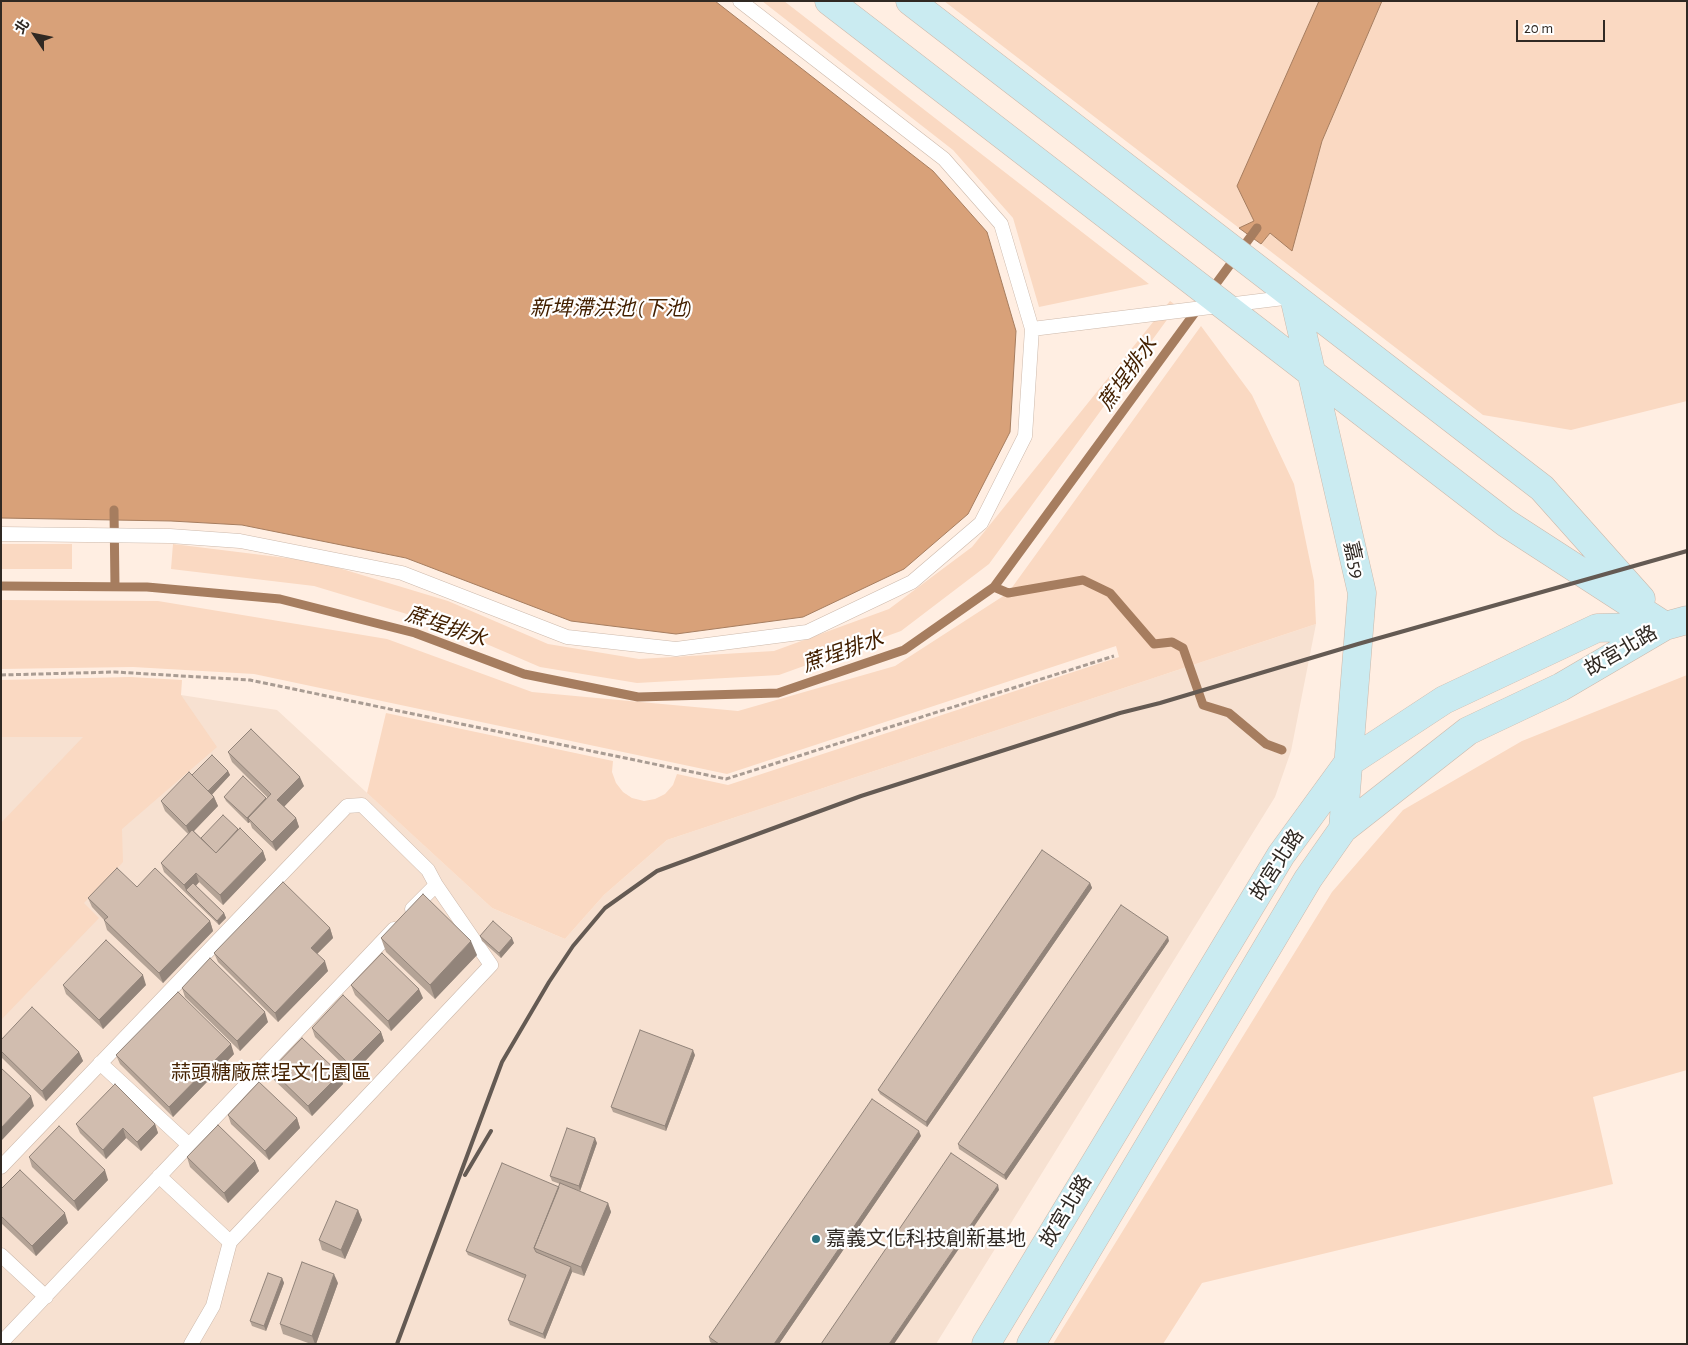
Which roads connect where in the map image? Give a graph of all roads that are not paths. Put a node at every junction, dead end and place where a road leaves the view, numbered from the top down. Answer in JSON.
{"nodes":[{"id":1,"x":740,"y":1,"type":"edge"},
{"id":2,"x":828,"y":1,"type":"edge"},
{"id":3,"x":910,"y":1,"type":"edge"},
{"id":4,"x":1294,"y":297,"type":"junction"},
{"id":5,"x":1224,"y":305,"type":"junction"},
{"id":6,"x":1032,"y":329,"type":"junction"},
{"id":7,"x":1311,"y":373,"type":"junction"},
{"id":8,"x":1,"y":534,"type":"edge"},
{"id":9,"x":1676,"y":623,"type":"edge"},
{"id":10,"x":1348,"y":763,"type":"junction"},
{"id":11,"x":1343,"y":829,"type":"junction"},
{"id":12,"x":436,"y":884,"type":"junction"},
{"id":13,"x":100,"y":1063,"type":"junction"},
{"id":14,"x":189,"y":1145,"type":"junction"},
{"id":15,"x":1,"y":1167,"type":"edge"},
{"id":16,"x":160,"y":1176,"type":"junction"},
{"id":17,"x":230,"y":1242,"type":"junction"},
{"id":18,"x":1,"y":1255,"type":"edge"},
{"id":19,"x":46,"y":1297,"type":"junction"},
{"id":20,"x":1,"y":1343,"type":"edge"},
{"id":21,"x":191,"y":1344,"type":"edge"},
{"id":22,"x":986,"y":1344,"type":"edge"},
{"id":23,"x":1031,"y":1344,"type":"edge"}],
"edges":[{"from":1,"to":6,"type":"lane"},
{"from":2,"to":5,"type":"street"},
{"from":3,"to":4,"type":"street"},
{"from":4,"to":5,"type":"lane"},
{"from":4,"to":7,"type":"street","name":"嘉59"},
{"from":4,"to":9,"type":"street"},
{"from":5,"to":6,"type":"lane"},
{"from":5,"to":7,"type":"street"},
{"from":6,"to":8,"type":"lane"},
{"from":7,"to":9,"type":"street"},
{"from":7,"to":10,"type":"street","name":"嘉59"},
{"from":9,"to":10,"type":"street","name":"故宮北路"},
{"from":9,"to":11,"type":"street","name":"故宮北路"},
{"from":10,"to":11,"type":"street","name":"嘉59"},
{"from":10,"to":22,"type":"street","name":"故宮北路"},
{"from":11,"to":23,"type":"street","name":"故宮北路"},
{"from":12,"to":13,"type":"lane"},
{"from":12,"to":14,"type":"lane"},
{"from":12,"to":17,"type":"lane"},
{"from":13,"to":14,"type":"lane"},
{"from":13,"to":15,"type":"lane"},
{"from":14,"to":16,"type":"lane"},
{"from":16,"to":17,"type":"lane"},
{"from":16,"to":19,"type":"lane"},
{"from":17,"to":21,"type":"lane"},
{"from":18,"to":19,"type":"lane"},
{"from":19,"to":20,"type":"lane"}]}
